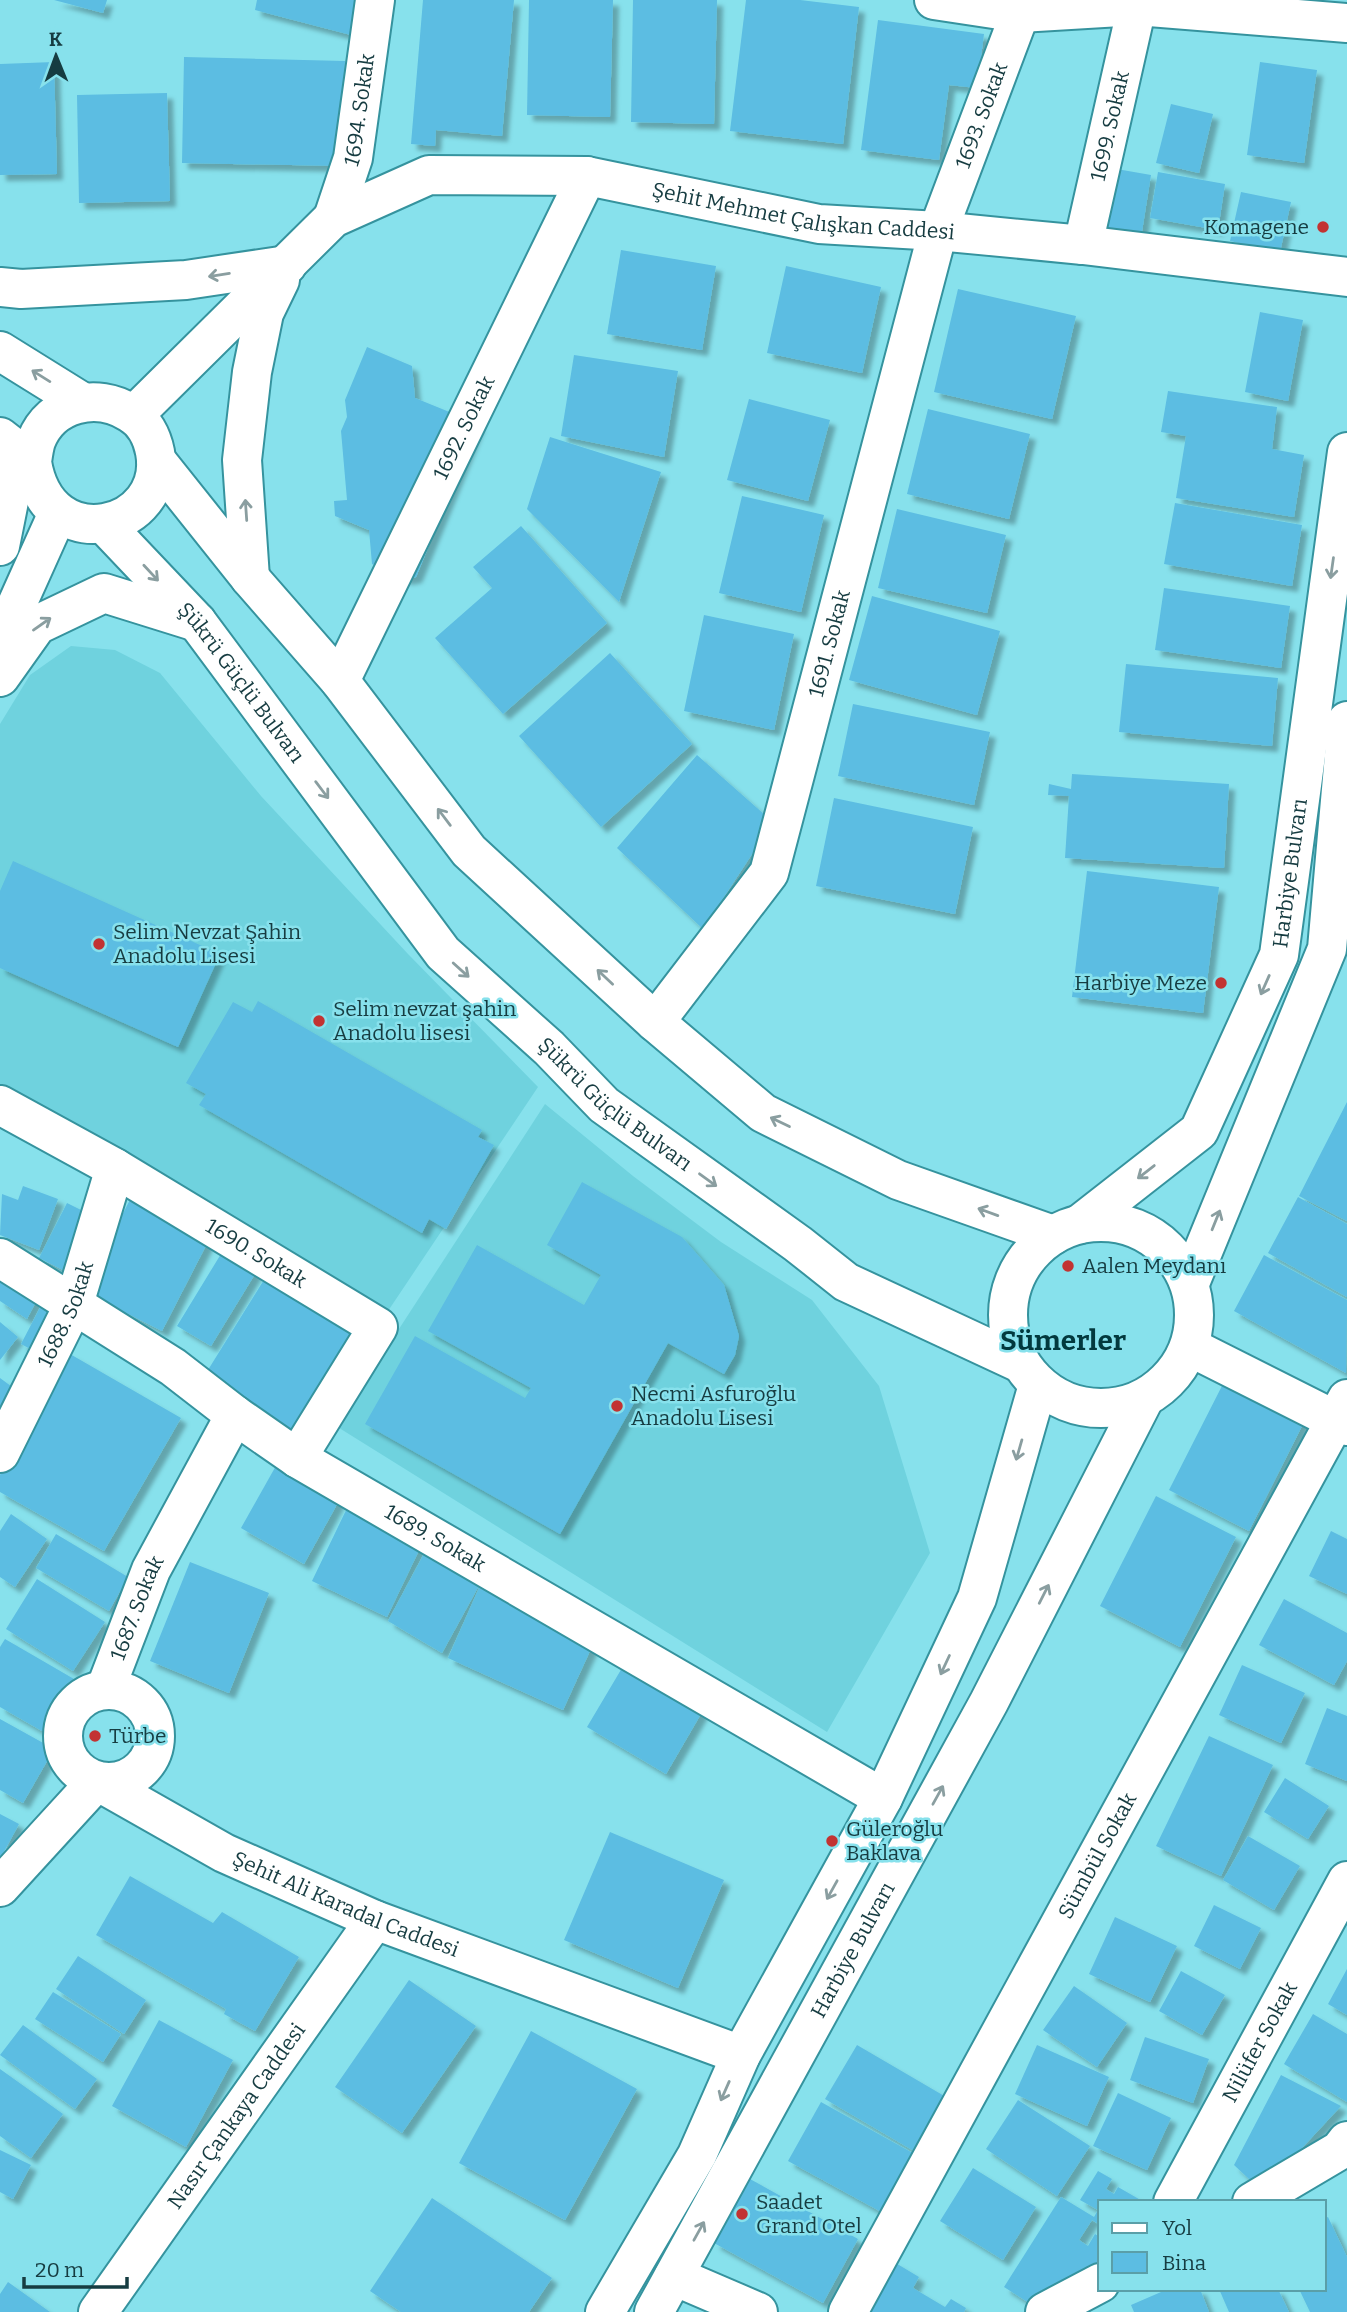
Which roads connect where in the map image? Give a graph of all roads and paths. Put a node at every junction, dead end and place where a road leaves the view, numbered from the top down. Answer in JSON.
{"nodes":[{"id":1,"x":375,"y":0,"type":"edge"},
{"id":2,"x":934,"y":0,"type":"edge"},
{"id":3,"x":1137,"y":6,"type":"junction"},
{"id":4,"x":1022,"y":7,"type":"edge"},
{"id":5,"x":1347,"y":23,"type":"edge"},
{"id":6,"x":587,"y":176,"type":"junction"},
{"id":7,"x":333,"y":218,"type":"junction"},
{"id":8,"x":937,"y":231,"type":"junction"},
{"id":9,"x":1083,"y":245,"type":"junction"},
{"id":10,"x":287,"y":265,"type":"junction"},
{"id":11,"x":1347,"y":277,"type":"edge"},
{"id":12,"x":0,"y":287,"type":"edge"},
{"id":13,"x":0,"y":351,"type":"edge"},
{"id":14,"x":82,"y":402,"type":"junction"},
{"id":15,"x":134,"y":415,"type":"junction"},
{"id":16,"x":0,"y":437,"type":"edge"},
{"id":17,"x":1347,"y":452,"type":"edge"},
{"id":18,"x":156,"y":460,"type":"junction"},
{"id":19,"x":16,"y":467,"type":"edge"},
{"id":20,"x":58,"y":513,"type":"junction"},
{"id":21,"x":104,"y":524,"type":"junction"},
{"id":22,"x":0,"y":546,"type":"edge"},
{"id":23,"x":250,"y":578,"type":"junction"},
{"id":24,"x":197,"y":622,"type":"junction"},
{"id":25,"x":0,"y":642,"type":"edge"},
{"id":26,"x":0,"y":677,"type":"edge"},
{"id":27,"x":341,"y":681,"type":"junction"},
{"id":28,"x":1347,"y":721,"type":"edge"},
{"id":29,"x":1339,"y":896,"type":"edge"},
{"id":30,"x":655,"y":1023,"type":"junction"},
{"id":31,"x":0,"y":1105,"type":"edge"},
{"id":32,"x":115,"y":1167,"type":"junction"},
{"id":33,"x":1066,"y":1230,"type":"junction"},
{"id":34,"x":0,"y":1258,"type":"edge"},
{"id":35,"x":1190,"y":1283,"type":"junction"},
{"id":36,"x":74,"y":1304,"type":"junction"},
{"id":37,"x":1190,"y":1347,"type":"junction"},
{"id":38,"x":1029,"y":1374,"type":"junction"},
{"id":39,"x":1144,"y":1399,"type":"junction"},
{"id":40,"x":234,"y":1415,"type":"junction"},
{"id":41,"x":1343,"y":1415,"type":"edge"},
{"id":42,"x":0,"y":1453,"type":"edge"},
{"id":43,"x":298,"y":1458,"type":"junction"},
{"id":44,"x":105,"y":1690,"type":"junction"},
{"id":45,"x":97,"y":1781,"type":"junction"},
{"id":46,"x":883,"y":1798,"type":"junction"},
{"id":47,"x":1347,"y":1881,"type":"edge"},
{"id":48,"x":0,"y":1887,"type":"edge"},
{"id":49,"x":375,"y":1920,"type":"junction"},
{"id":50,"x":741,"y":2055,"type":"junction"},
{"id":51,"x":1347,"y":2141,"type":"edge"},
{"id":52,"x":1174,"y":2200,"type":"edge"},
{"id":53,"x":1255,"y":2200,"type":"edge"},
{"id":54,"x":674,"y":2276,"type":"junction"},
{"id":55,"x":1098,"y":2284,"type":"edge"},
{"id":56,"x":98,"y":2312,"type":"edge"},
{"id":57,"x":605,"y":2312,"type":"edge"},
{"id":58,"x":654,"y":2312,"type":"edge"},
{"id":59,"x":758,"y":2312,"type":"edge"},
{"id":60,"x":848,"y":2312,"type":"edge"},
{"id":61,"x":1045,"y":2312,"type":"edge"}],
"edges":[{"from":1,"to":7,"type":"street","name":"1694. Sokak"},
{"from":2,"to":4,"type":"street"},
{"from":3,"to":4,"type":"street"},
{"from":3,"to":5,"type":"street"},
{"from":3,"to":9,"type":"street","name":"1699. Sokak"},
{"from":4,"to":8,"type":"street","name":"1693. Sokak"},
{"from":6,"to":7,"type":"street","name":"Şehit Mehmet Çalışkan Caddesi"},
{"from":6,"to":8,"type":"street","name":"Şehit Mehmet Çalışkan Caddesi"},
{"from":6,"to":27,"type":"street","name":"1692. Sokak"},
{"from":7,"to":10,"type":"street","name":"Şehit Mehmet Çalışkan Caddesi"},
{"from":8,"to":9,"type":"street","name":"Şehit Mehmet Çalışkan Caddesi"},
{"from":8,"to":30,"type":"street","name":"1691. Sokak"},
{"from":9,"to":11,"type":"street","name":"Şehit Mehmet Çalışkan Caddesi"},
{"from":10,"to":12,"type":"street","one_way":true},
{"from":10,"to":15,"type":"street","name":"Şehit Mehmet Çalışkan Caddesi"},
{"from":23,"to":10,"type":"street","name":"Şehit Mehmet Çalışkan Caddesi","one_way":true},
{"from":14,"to":13,"type":"street","one_way":true},
{"from":14,"to":15,"type":"street"},
{"from":14,"to":19,"type":"street"},
{"from":15,"to":18,"type":"street"},
{"from":16,"to":19,"type":"street"},
{"from":17,"to":33,"type":"street","name":"Harbiye Bulvarı","one_way":true},
{"from":18,"to":21,"type":"street"},
{"from":18,"to":23,"type":"street"},
{"from":19,"to":20,"type":"street"},
{"from":19,"to":22,"type":"street"},
{"from":20,"to":21,"type":"street"},
{"from":20,"to":25,"type":"street"},
{"from":21,"to":24,"type":"street","name":"Şükrü Güçlü Bulvarı","one_way":true},
{"from":23,"to":27,"type":"street"},
{"from":26,"to":24,"type":"street","one_way":true},
{"from":24,"to":38,"type":"street","name":"Şükrü Güçlü Bulvarı","one_way":true},
{"from":30,"to":27,"type":"street","one_way":true},
{"from":28,"to":29,"type":"street","name":"Harbiye Bulvarı"},
{"from":35,"to":29,"type":"street","name":"Harbiye Bulvarı","one_way":true},
{"from":33,"to":30,"type":"street","one_way":true},
{"from":31,"to":32,"type":"street","name":"1690. Sokak"},
{"from":32,"to":36,"type":"street","name":"1688. Sokak"},
{"from":32,"to":43,"type":"street","name":"1690. Sokak"},
{"from":33,"to":35,"type":"street","name":"Harbiye Bulvarı"},
{"from":33,"to":38,"type":"street","name":"Harbiye Bulvarı"},
{"from":34,"to":36,"type":"street","name":"1689. Sokak"},
{"from":35,"to":37,"type":"street","name":"Harbiye Bulvarı"},
{"from":36,"to":40,"type":"street","name":"1689. Sokak"},
{"from":36,"to":42,"type":"street","name":"1688. Sokak"},
{"from":37,"to":39,"type":"street","name":"Harbiye Bulvarı"},
{"from":37,"to":41,"type":"street"},
{"from":38,"to":39,"type":"street","name":"Harbiye Bulvarı"},
{"from":38,"to":46,"type":"street","one_way":true},
{"from":54,"to":39,"type":"street","name":"Harbiye Bulvarı","one_way":true},
{"from":40,"to":43,"type":"street","name":"1689. Sokak"},
{"from":40,"to":44,"type":"street","name":"1687. Sokak"},
{"from":41,"to":60,"type":"street","name":"Sümbül Sokak"},
{"from":43,"to":46,"type":"street","name":"1689. Sokak"},
{"from":44,"to":45,"type":"street"},
{"from":44,"to":45,"type":"street"},
{"from":45,"to":48,"type":"street"},
{"from":45,"to":49,"type":"street","name":"Şehit Ali Karadal Caddesi"},
{"from":46,"to":50,"type":"street","one_way":true},
{"from":47,"to":52,"type":"street","name":"Nilüfer Sokak"},
{"from":49,"to":50,"type":"street","name":"Şehit Ali Karadal Caddesi"},
{"from":49,"to":56,"type":"street","name":"Nasır Çankaya Caddesi"},
{"from":50,"to":57,"type":"street","one_way":true},
{"from":51,"to":53,"type":"street"},
{"from":54,"to":58,"type":"street","name":"Harbiye Bulvarı"},
{"from":54,"to":59,"type":"street"},
{"from":55,"to":61,"type":"street"}]}
